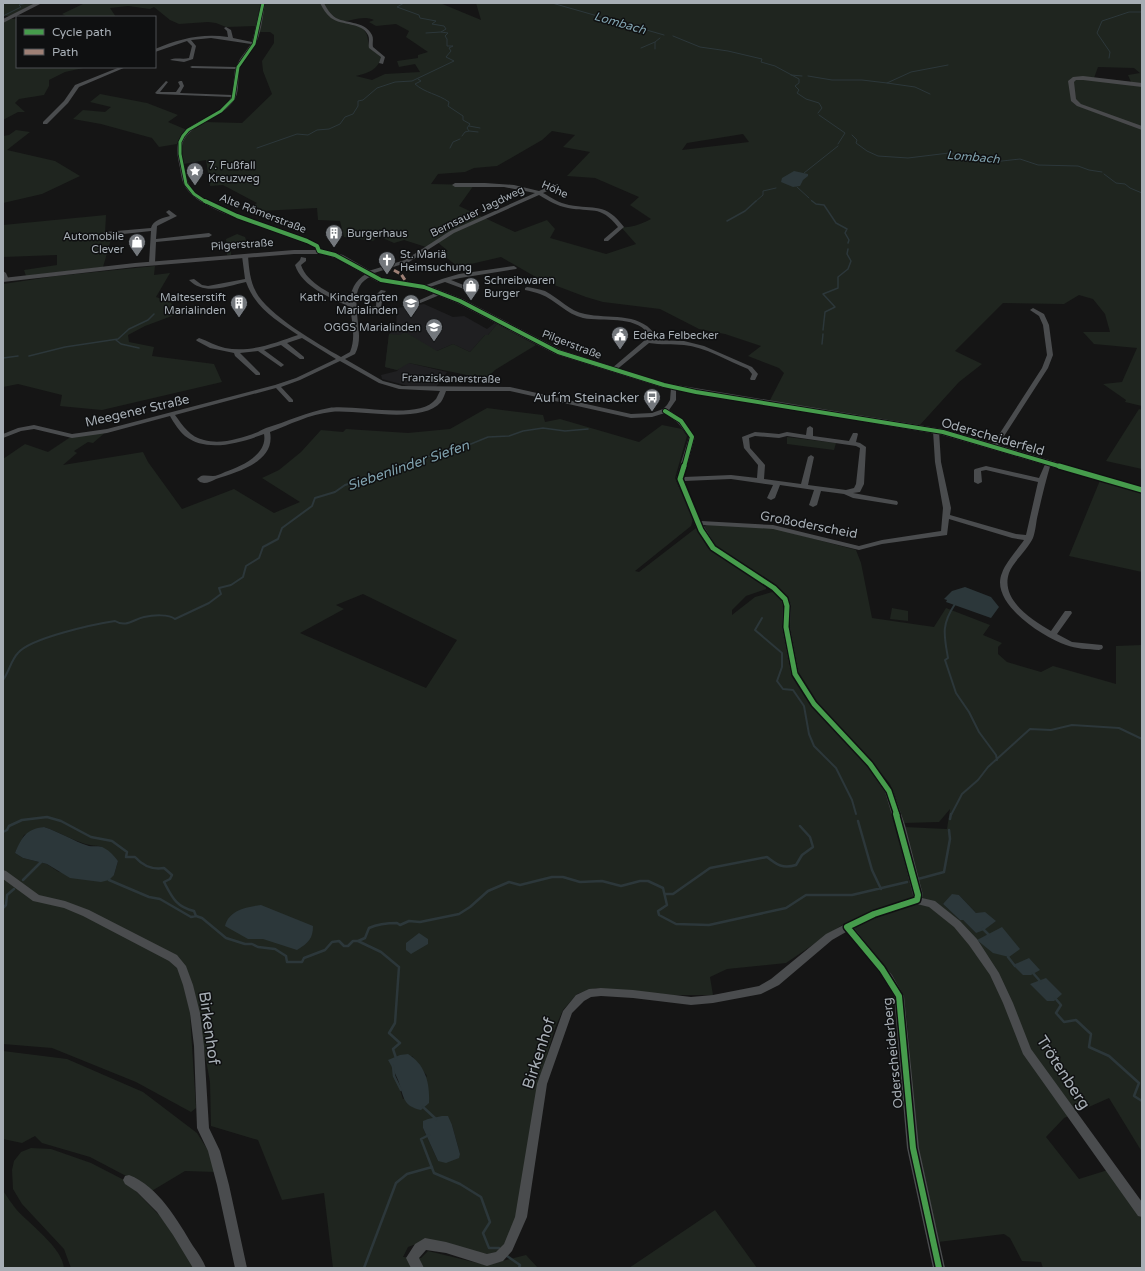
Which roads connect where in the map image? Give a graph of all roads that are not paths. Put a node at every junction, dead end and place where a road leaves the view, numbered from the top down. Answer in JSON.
{"nodes":[{"id":1,"x":39,"y":3,"type":"edge"},
{"id":2,"x":263,"y":3,"type":"edge"},
{"id":3,"x":322,"y":3,"type":"edge"},
{"id":4,"x":3,"y":21,"type":"edge"},
{"id":5,"x":226,"y":28,"type":"dead end"},
{"id":6,"x":231,"y":39,"type":"junction"},
{"id":7,"x":189,"y":40,"type":"junction"},
{"id":8,"x":253,"y":43,"type":"junction"},
{"id":9,"x":156,"y":51,"type":"edge"},
{"id":10,"x":172,"y":60,"type":"dead end"},
{"id":11,"x":381,"y":63,"type":"dead end"},
{"id":12,"x":192,"y":67,"type":"dead end"},
{"id":13,"x":122,"y":68,"type":"edge"},
{"id":14,"x":238,"y":68,"type":"junction"},
{"id":15,"x":166,"y":82,"type":"dead end"},
{"id":16,"x":180,"y":82,"type":"dead end"},
{"id":17,"x":1142,"y":85,"type":"edge"},
{"id":18,"x":177,"y":94,"type":"junction"},
{"id":19,"x":234,"y":96,"type":"junction"},
{"id":20,"x":45,"y":123,"type":"dead end"},
{"id":21,"x":1142,"y":128,"type":"edge"},
{"id":22,"x":455,"y":185,"type":"dead end"},
{"id":23,"x":556,"y":185,"type":"dead end"},
{"id":24,"x":539,"y":192,"type":"junction"},
{"id":25,"x":169,"y":212,"type":"dead end"},
{"id":26,"x":154,"y":229,"type":"junction"},
{"id":27,"x":105,"y":234,"type":"dead end"},
{"id":28,"x":209,"y":235,"type":"dead end"},
{"id":29,"x":606,"y":240,"type":"dead end"},
{"id":30,"x":154,"y":241,"type":"junction"},
{"id":31,"x":318,"y":251,"type":"junction"},
{"id":32,"x":245,"y":256,"type":"junction"},
{"id":33,"x":303,"y":258,"type":"dead end"},
{"id":34,"x":152,"y":263,"type":"junction"},
{"id":35,"x":514,"y":268,"type":"dead end"},
{"id":36,"x":369,"y":274,"type":"junction"},
{"id":37,"x":4,"y":278,"type":"edge"},
{"id":38,"x":192,"y":280,"type":"dead end"},
{"id":39,"x":248,"y":280,"type":"junction"},
{"id":40,"x":443,"y":280,"type":"junction"},
{"id":41,"x":424,"y":287,"type":"junction"},
{"id":42,"x":464,"y":287,"type":"dead end"},
{"id":43,"x":527,"y":289,"type":"dead end"},
{"id":44,"x":383,"y":290,"type":"dead end"},
{"id":45,"x":440,"y":293,"type":"junction"},
{"id":46,"x":416,"y":303,"type":"dead end"},
{"id":47,"x":354,"y":309,"type":"junction"},
{"id":48,"x":1033,"y":310,"type":"dead end"},
{"id":49,"x":302,"y":336,"type":"junction"},
{"id":50,"x":199,"y":340,"type":"dead end"},
{"id":51,"x":648,"y":341,"type":"junction"},
{"id":52,"x":282,"y":343,"type":"junction"},
{"id":53,"x":260,"y":350,"type":"junction"},
{"id":54,"x":237,"y":352,"type":"junction"},
{"id":55,"x":302,"y":358,"type":"dead end"},
{"id":56,"x":340,"y":359,"type":"junction"},
{"id":57,"x":281,"y":365,"type":"dead end"},
{"id":58,"x":613,"y":370,"type":"junction"},
{"id":59,"x":258,"y":374,"type":"dead end"},
{"id":60,"x":753,"y":379,"type":"dead end"},
{"id":61,"x":277,"y":386,"type":"junction"},
{"id":62,"x":674,"y":388,"type":"junction"},
{"id":63,"x":444,"y":389,"type":"junction"},
{"id":64,"x":291,"y":401,"type":"dead end"},
{"id":65,"x":665,"y":411,"type":"junction"},
{"id":66,"x":834,"y":414,"type":"joint"},
{"id":67,"x":172,"y":415,"type":"junction"},
{"id":68,"x":810,"y":428,"type":"dead end"},
{"id":69,"x":266,"y":430,"type":"junction"},
{"id":70,"x":936,"y":431,"type":"junction"},
{"id":71,"x":855,"y":434,"type":"dead end"},
{"id":72,"x":3,"y":436,"type":"edge"},
{"id":73,"x":809,"y":437,"type":"junction"},
{"id":74,"x":852,"y":443,"type":"junction"},
{"id":75,"x":994,"y":447,"type":"junction"},
{"id":76,"x":811,"y":457,"type":"dead end"},
{"id":77,"x":1048,"y":463,"type":"junction"},
{"id":78,"x":211,"y":479,"type":"dead end"},
{"id":79,"x":680,"y":479,"type":"junction"},
{"id":80,"x":760,"y":481,"type":"junction"},
{"id":81,"x":1042,"y":481,"type":"junction"},
{"id":82,"x":978,"y":482,"type":"dead end"},
{"id":83,"x":776,"y":483,"type":"junction"},
{"id":84,"x":804,"y":487,"type":"junction"},
{"id":85,"x":818,"y":489,"type":"junction"},
{"id":86,"x":1142,"y":490,"type":"edge"},
{"id":87,"x":846,"y":492,"type":"junction"},
{"id":88,"x":771,"y":498,"type":"dead end"},
{"id":89,"x":894,"y":503,"type":"dead end"},
{"id":90,"x":814,"y":505,"type":"dead end"},
{"id":91,"x":947,"y":516,"type":"junction"},
{"id":92,"x":699,"y":523,"type":"junction"},
{"id":93,"x":1029,"y":538,"type":"junction"},
{"id":94,"x":1068,"y":614,"type":"dead end"},
{"id":95,"x":1052,"y":635,"type":"junction"},
{"id":96,"x":1099,"y":647,"type":"dead end"},
{"id":97,"x":3,"y":874,"type":"edge"},
{"id":98,"x":916,"y":900,"type":"junction"},
{"id":99,"x":847,"y":928,"type":"junction"},
{"id":100,"x":129,"y":1180,"type":"dead end"},
{"id":101,"x":1142,"y":1212,"type":"edge"},
{"id":102,"x":200,"y":1268,"type":"edge"},
{"id":103,"x":240,"y":1268,"type":"edge"},
{"id":104,"x":418,"y":1268,"type":"edge"},
{"id":105,"x":939,"y":1268,"type":"edge"}],
"edges":[{"from":1,"to":4,"type":"main road"},
{"from":2,"to":8,"type":"street"},
{"from":3,"to":11,"type":"street"},
{"from":5,"to":6,"type":"street"},
{"from":6,"to":7,"type":"street"},
{"from":6,"to":8,"type":"street"},
{"from":7,"to":9,"type":"street"},
{"from":7,"to":10,"type":"street"},
{"from":8,"to":14,"type":"street"},
{"from":12,"to":14,"type":"street"},
{"from":13,"to":20,"type":"street"},
{"from":14,"to":19,"type":"street"},
{"from":15,"to":18,"type":"street"},
{"from":16,"to":18,"type":"street"},
{"from":17,"to":21,"type":"main road"},
{"from":18,"to":19,"type":"street"},
{"from":19,"to":31,"type":"street","name":"Alte Römerstraße"},
{"from":22,"to":24,"type":"street","name":"Höhe"},
{"from":23,"to":24,"type":"street","name":"Bernsauer Jagdweg"},
{"from":24,"to":29,"type":"street","name":"Höhe"},
{"from":24,"to":36,"type":"street","name":"Bernsauer Jagdweg"},
{"from":25,"to":26,"type":"street"},
{"from":26,"to":27,"type":"street"},
{"from":26,"to":30,"type":"street"},
{"from":28,"to":30,"type":"street"},
{"from":30,"to":34,"type":"street"},
{"from":31,"to":32,"type":"main road","name":"Pilgerstraße"},
{"from":31,"to":36,"type":"main road","name":"Pilgerstraße"},
{"from":32,"to":34,"type":"main road","name":"Pilgerstraße"},
{"from":32,"to":39,"type":"street","name":"Franziskanerstraße"},
{"from":33,"to":47,"type":"street"},
{"from":34,"to":37,"type":"main road","name":"Pilgerstraße"},
{"from":35,"to":40,"type":"street"},
{"from":36,"to":41,"type":"main road","name":"Pilgerstraße"},
{"from":36,"to":47,"type":"street"},
{"from":38,"to":39,"type":"street"},
{"from":39,"to":49,"type":"street","name":"Franziskanerstraße"},
{"from":40,"to":41,"type":"street"},
{"from":40,"to":42,"type":"street"},
{"from":41,"to":45,"type":"main road","name":"Pilgerstraße"},
{"from":43,"to":51,"type":"street"},
{"from":44,"to":47,"type":"street"},
{"from":45,"to":46,"type":"street"},
{"from":45,"to":58,"type":"main road","name":"Pilgerstraße"},
{"from":47,"to":56,"type":"street","name":"Meegener Straße"},
{"from":48,"to":75,"type":"street","name":"Oderscheiderfeld"},
{"from":49,"to":52,"type":"street"},
{"from":49,"to":56,"type":"street","name":"Franziskanerstraße"},
{"from":50,"to":54,"type":"street"},
{"from":51,"to":58,"type":"street"},
{"from":51,"to":60,"type":"street"},
{"from":52,"to":53,"type":"street"},
{"from":52,"to":55,"type":"street"},
{"from":53,"to":54,"type":"street"},
{"from":53,"to":57,"type":"street"},
{"from":54,"to":59,"type":"street"},
{"from":56,"to":61,"type":"street","name":"Meegener Straße"},
{"from":56,"to":63,"type":"street","name":"Franziskanerstraße"},
{"from":58,"to":62,"type":"main road","name":"Pilgerstraße"},
{"from":61,"to":64,"type":"street"},
{"from":61,"to":67,"type":"street","name":"Meegener Straße"},
{"from":62,"to":65,"type":"street"},
{"from":62,"to":66,"type":"main road","name":"Pilgerstraße"},
{"from":63,"to":65,"type":"street","name":"Franziskanerstraße"},
{"from":63,"to":69,"type":"street"},
{"from":65,"to":79,"type":"street"},
{"from":66,"to":70,"type":"main road","name":"Oderscheiderfeld"},
{"from":67,"to":69,"type":"street"},
{"from":67,"to":72,"type":"street","name":"Meegener Straße"},
{"from":68,"to":73,"type":"street"},
{"from":69,"to":78,"type":"street"},
{"from":70,"to":75,"type":"main road","name":"Oderscheiderfeld"},
{"from":70,"to":91,"type":"street","name":"Großoderscheid"},
{"from":71,"to":74,"type":"street"},
{"from":73,"to":74,"type":"street"},
{"from":73,"to":80,"type":"street"},
{"from":74,"to":87,"type":"street"},
{"from":75,"to":77,"type":"main road","name":"Oderscheiderfeld"},
{"from":76,"to":84,"type":"street"},
{"from":77,"to":81,"type":"street"},
{"from":77,"to":86,"type":"main road","name":"Oderscheiderfeld"},
{"from":79,"to":80,"type":"street"},
{"from":79,"to":92,"type":"street"},
{"from":80,"to":83,"type":"street"},
{"from":81,"to":82,"type":"street"},
{"from":81,"to":93,"type":"street"},
{"from":83,"to":84,"type":"street"},
{"from":83,"to":88,"type":"street"},
{"from":84,"to":85,"type":"street"},
{"from":85,"to":87,"type":"street"},
{"from":85,"to":90,"type":"street"},
{"from":87,"to":89,"type":"street"},
{"from":91,"to":92,"type":"street","name":"Großoderscheid"},
{"from":91,"to":93,"type":"street"},
{"from":92,"to":98,"type":"street"},
{"from":93,"to":95,"type":"street"},
{"from":94,"to":95,"type":"street"},
{"from":95,"to":96,"type":"street"},
{"from":97,"to":103,"type":"street","name":"Birkenhof"},
{"from":98,"to":99,"type":"street"},
{"from":98,"to":101,"type":"street","name":"Trötenberg"},
{"from":99,"to":104,"type":"street","name":"Birkenhof"},
{"from":99,"to":105,"type":"street","name":"Oderscheiderberg"},
{"from":100,"to":102,"type":"street"}]}
